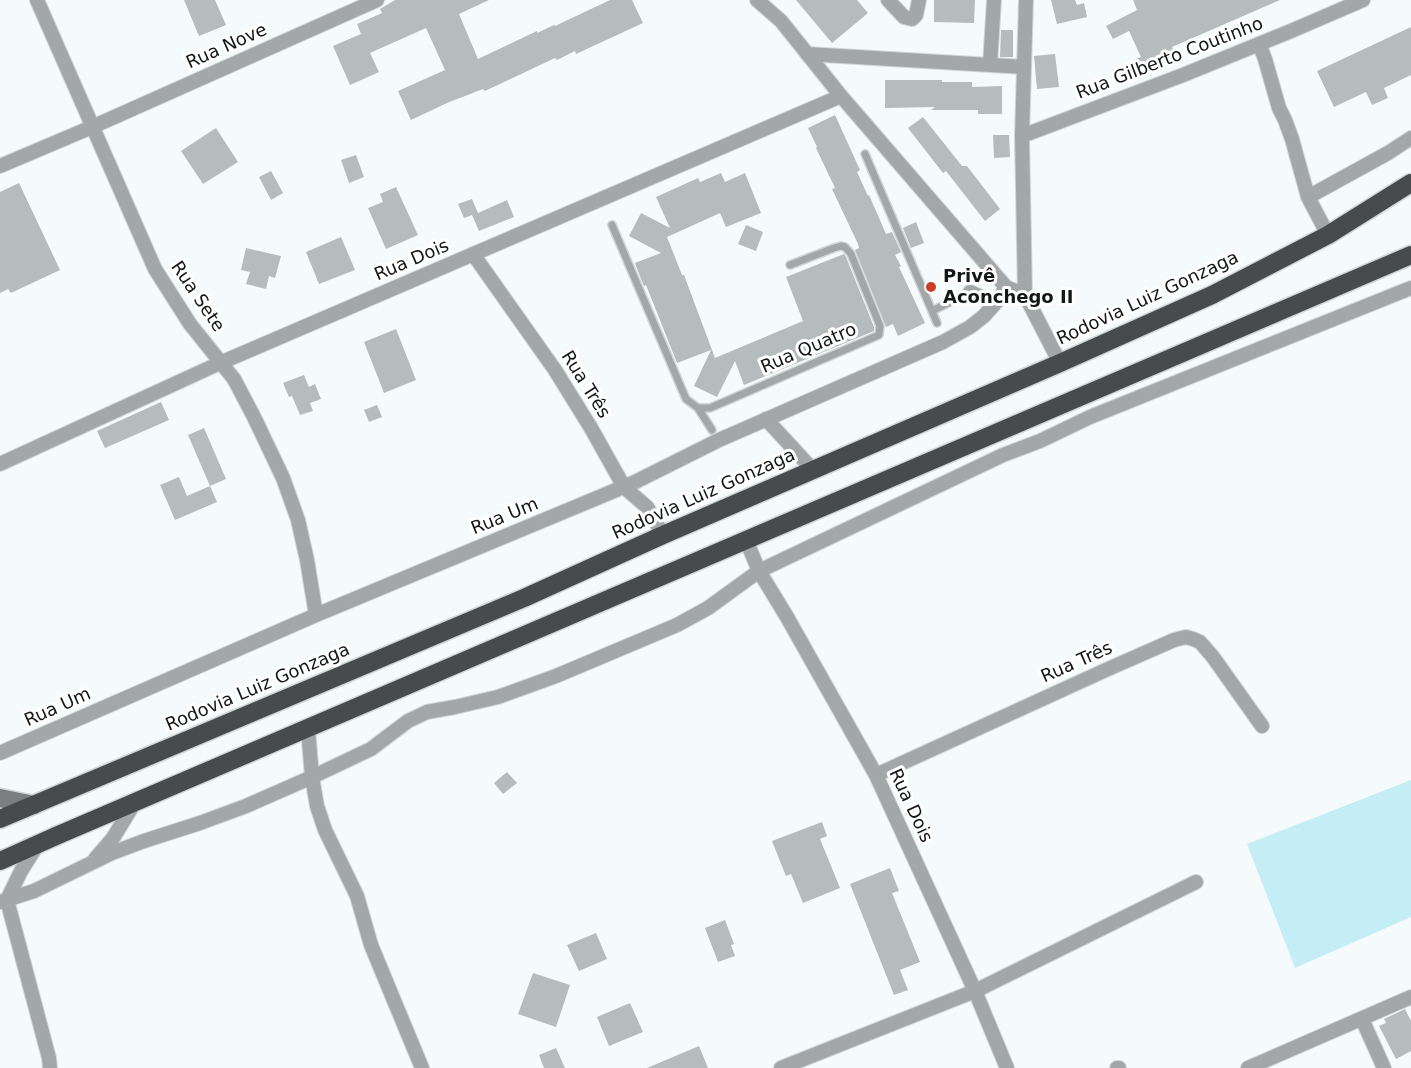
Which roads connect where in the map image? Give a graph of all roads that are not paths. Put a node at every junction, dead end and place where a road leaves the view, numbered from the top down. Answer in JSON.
{"nodes":[{"id":1,"x":37,"y":0,"type":"edge"},
{"id":2,"x":377,"y":0,"type":"edge"},
{"id":3,"x":757,"y":0,"type":"edge"},
{"id":4,"x":888,"y":0,"type":"edge"},
{"id":5,"x":919,"y":0,"type":"edge"},
{"id":6,"x":994,"y":0,"type":"edge"},
{"id":7,"x":1026,"y":0,"type":"edge"},
{"id":8,"x":1363,"y":0,"type":"edge"},
{"id":9,"x":1259,"y":44,"type":"junction"},
{"id":10,"x":807,"y":54,"type":"junction"},
{"id":11,"x":990,"y":65,"type":"junction"},
{"id":12,"x":1024,"y":67,"type":"junction"},
{"id":13,"x":841,"y":96,"type":"junction"},
{"id":14,"x":93,"y":127,"type":"junction"},
{"id":15,"x":1022,"y":136,"type":"junction"},
{"id":16,"x":1411,"y":138,"type":"edge"},
{"id":17,"x":865,"y":154,"type":"dead end"},
{"id":18,"x":0,"y":166,"type":"edge"},
{"id":19,"x":1411,"y":183,"type":"edge"},
{"id":20,"x":1308,"y":197,"type":"junction"},
{"id":21,"x":612,"y":225,"type":"dead end"},
{"id":22,"x":1328,"y":235,"type":"junction"},
{"id":23,"x":473,"y":254,"type":"junction"},
{"id":24,"x":1411,"y":255,"type":"edge"},
{"id":25,"x":790,"y":265,"type":"dead end"},
{"id":26,"x":1006,"y":287,"type":"junction"},
{"id":27,"x":1411,"y":288,"type":"edge"},
{"id":28,"x":970,"y":292,"type":"joint"},
{"id":29,"x":1024,"y":295,"type":"junction"},
{"id":30,"x":995,"y":303,"type":"junction"},
{"id":31,"x":932,"y":311,"type":"junction"},
{"id":32,"x":937,"y":323,"type":"dead end"},
{"id":33,"x":220,"y":363,"type":"junction"},
{"id":34,"x":1060,"y":363,"type":"junction"},
{"id":35,"x":698,"y":408,"type":"junction"},
{"id":36,"x":766,"y":420,"type":"junction"},
{"id":37,"x":716,"y":435,"type":"junction"},
{"id":38,"x":0,"y":464,"type":"edge"},
{"id":39,"x":813,"y":470,"type":"junction"},
{"id":40,"x":624,"y":487,"type":"junction"},
{"id":41,"x":663,"y":535,"type":"junction"},
{"id":42,"x":746,"y":540,"type":"junction"},
{"id":43,"x":759,"y":570,"type":"junction"},
{"id":44,"x":316,"y":615,"type":"junction"},
{"id":45,"x":1262,"y":726,"type":"dead end"},
{"id":46,"x":308,"y":729,"type":"junction"},
{"id":47,"x":0,"y":753,"type":"edge"},
{"id":48,"x":876,"y":775,"type":"junction"},
{"id":49,"x":312,"y":777,"type":"junction"},
{"id":50,"x":0,"y":798,"type":"edge"},
{"id":51,"x":135,"y":802,"type":"junction"},
{"id":52,"x":34,"y":805,"type":"junction"},
{"id":53,"x":0,"y":819,"type":"edge"},
{"id":54,"x":38,"y":844,"type":"junction"},
{"id":55,"x":0,"y":861,"type":"edge"},
{"id":56,"x":90,"y":864,"type":"junction"},
{"id":57,"x":1196,"y":882,"type":"dead end"},
{"id":58,"x":3,"y":901,"type":"edge"},
{"id":59,"x":975,"y":991,"type":"junction"},
{"id":60,"x":1411,"y":997,"type":"edge"},
{"id":61,"x":1362,"y":1019,"type":"junction"},
{"id":62,"x":50,"y":1068,"type":"edge"},
{"id":63,"x":422,"y":1068,"type":"edge"},
{"id":64,"x":781,"y":1068,"type":"edge"},
{"id":65,"x":1007,"y":1068,"type":"edge"},
{"id":66,"x":1248,"y":1068,"type":"edge"},
{"id":67,"x":1384,"y":1068,"type":"edge"}],
"edges":[{"from":1,"to":14,"type":"street","name":"Rua Sete"},
{"from":2,"to":14,"type":"street","name":"Rua Nove"},
{"from":3,"to":10,"type":"street"},
{"from":4,"to":5,"type":"street"},
{"from":6,"to":11,"type":"street"},
{"from":7,"to":12,"type":"street"},
{"from":8,"to":9,"type":"street","name":"Rua Gilberto Coutinho"},
{"from":9,"to":15,"type":"street","name":"Rua Gilberto Coutinho"},
{"from":9,"to":20,"type":"street"},
{"from":10,"to":11,"type":"street"},
{"from":10,"to":13,"type":"street"},
{"from":11,"to":12,"type":"street"},
{"from":12,"to":15,"type":"street"},
{"from":13,"to":23,"type":"street","name":"Rua Dois"},
{"from":13,"to":26,"type":"street"},
{"from":14,"to":18,"type":"street"},
{"from":14,"to":33,"type":"street","name":"Rua Sete"},
{"from":15,"to":29,"type":"street"},
{"from":16,"to":20,"type":"street"},
{"from":17,"to":31,"type":"lane"},
{"from":19,"to":22,"type":"highway","name":"Rodovia Luiz Gonzaga"},
{"from":20,"to":22,"type":"street"},
{"from":21,"to":35,"type":"lane"},
{"from":22,"to":34,"type":"highway","name":"Rodovia Luiz Gonzaga"},
{"from":23,"to":33,"type":"street","name":"Rua Dois"},
{"from":23,"to":40,"type":"street","name":"Rua Três"},
{"from":24,"to":42,"type":"highway"},
{"from":25,"to":35,"type":"lane","name":"Rua Quatro"},
{"from":26,"to":29,"type":"street"},
{"from":26,"to":30,"type":"street","name":"Rua Um"},
{"from":27,"to":43,"type":"street"},
{"from":28,"to":30,"type":"street"},
{"from":28,"to":31,"type":"lane"},
{"from":29,"to":34,"type":"street"},
{"from":30,"to":36,"type":"street","name":"Rua Um"},
{"from":31,"to":32,"type":"lane"},
{"from":33,"to":38,"type":"street","name":"Rua Dois"},
{"from":33,"to":44,"type":"street","name":"Rua Sete"},
{"from":34,"to":39,"type":"highway","name":"Rodovia Luiz Gonzaga"},
{"from":35,"to":37,"type":"lane"},
{"from":36,"to":37,"type":"street","name":"Rua Um"},
{"from":36,"to":39,"type":"street"},
{"from":37,"to":40,"type":"street","name":"Rua Um"},
{"from":39,"to":41,"type":"highway","name":"Rodovia Luiz Gonzaga"},
{"from":40,"to":41,"type":"street","name":"Rua Três"},
{"from":40,"to":44,"type":"street","name":"Rua Um"},
{"from":41,"to":52,"type":"highway","name":"Rodovia Luiz Gonzaga"},
{"from":42,"to":43,"type":"street","name":"Rua Dois"},
{"from":42,"to":46,"type":"highway"},
{"from":43,"to":48,"type":"street","name":"Rua Dois"},
{"from":43,"to":49,"type":"street"},
{"from":44,"to":47,"type":"street","name":"Rua Um"},
{"from":45,"to":48,"type":"street","name":"Rua Três"},
{"from":46,"to":49,"type":"street"},
{"from":46,"to":51,"type":"highway"},
{"from":48,"to":59,"type":"street","name":"Rua Dois"},
{"from":49,"to":56,"type":"street"},
{"from":49,"to":63,"type":"street"},
{"from":50,"to":52,"type":"street"},
{"from":51,"to":54,"type":"highway"},
{"from":51,"to":56,"type":"street"},
{"from":52,"to":53,"type":"highway","name":"Rodovia Luiz Gonzaga"},
{"from":54,"to":55,"type":"highway"},
{"from":54,"to":58,"type":"street"},
{"from":56,"to":58,"type":"street"},
{"from":57,"to":59,"type":"street"},
{"from":58,"to":62,"type":"street"},
{"from":59,"to":64,"type":"street"},
{"from":59,"to":65,"type":"street","name":"Rua Dois"},
{"from":60,"to":61,"type":"street"},
{"from":61,"to":66,"type":"street"},
{"from":61,"to":67,"type":"street"}]}
